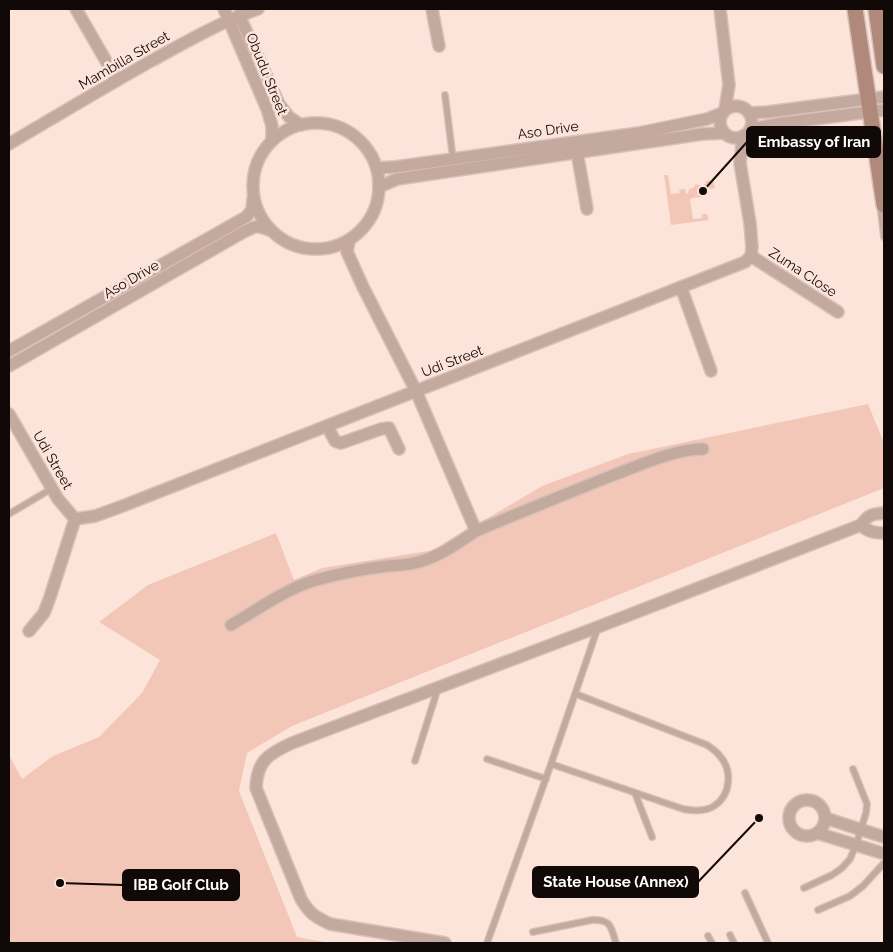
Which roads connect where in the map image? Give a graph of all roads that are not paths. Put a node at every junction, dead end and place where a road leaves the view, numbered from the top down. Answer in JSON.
{"nodes":[{"id":1,"x":76,"y":9,"type":"edge"},
{"id":2,"x":258,"y":9,"type":"edge"},
{"id":3,"x":432,"y":9,"type":"edge"},
{"id":4,"x":720,"y":9,"type":"edge"},
{"id":5,"x":855,"y":9,"type":"edge"},
{"id":6,"x":876,"y":9,"type":"edge"},
{"id":7,"x":226,"y":14,"type":"edge"},
{"id":8,"x":240,"y":15,"type":"junction"},
{"id":9,"x":440,"y":46,"type":"dead end"},
{"id":10,"x":884,"y":66,"type":"edge"},
{"id":11,"x":117,"y":80,"type":"junction"},
{"id":12,"x":729,"y":85,"type":"junction"},
{"id":13,"x":445,"y":95,"type":"dead end"},
{"id":14,"x":884,"y":97,"type":"edge"},
{"id":15,"x":874,"y":107,"type":"edge"},
{"id":16,"x":745,"y":110,"type":"junction"},
{"id":17,"x":723,"y":111,"type":"junction"},
{"id":18,"x":301,"y":125,"type":"junction"},
{"id":19,"x":747,"y":132,"type":"junction"},
{"id":20,"x":726,"y":135,"type":"junction"},
{"id":21,"x":272,"y":140,"type":"junction"},
{"id":22,"x":9,"y":144,"type":"edge"},
{"id":23,"x":577,"y":152,"type":"junction"},
{"id":24,"x":877,"y":155,"type":"junction"},
{"id":25,"x":454,"y":159,"type":"junction"},
{"id":26,"x":740,"y":164,"type":"junction"},
{"id":27,"x":377,"y":168,"type":"junction"},
{"id":28,"x":379,"y":187,"type":"junction"},
{"id":29,"x":253,"y":199,"type":"junction"},
{"id":30,"x":884,"y":205,"type":"edge"},
{"id":31,"x":587,"y":209,"type":"dead end"},
{"id":32,"x":270,"y":231,"type":"junction"},
{"id":33,"x":884,"y":237,"type":"edge"},
{"id":34,"x":349,"y":240,"type":"junction"},
{"id":35,"x":751,"y":256,"type":"junction"},
{"id":36,"x":681,"y":287,"type":"junction"},
{"id":37,"x":838,"y":312,"type":"dead end"},
{"id":38,"x":9,"y":351,"type":"edge"},
{"id":39,"x":9,"y":366,"type":"edge"},
{"id":40,"x":711,"y":371,"type":"dead end"},
{"id":41,"x":416,"y":391,"type":"junction"},
{"id":42,"x":9,"y":414,"type":"edge"},
{"id":43,"x":327,"y":426,"type":"junction"},
{"id":44,"x":399,"y":449,"type":"dead end"},
{"id":45,"x":702,"y":449,"type":"dead end"},
{"id":46,"x":51,"y":489,"type":"junction"},
{"id":47,"x":884,"y":513,"type":"edge"},
{"id":48,"x":9,"y":514,"type":"edge"},
{"id":49,"x":75,"y":519,"type":"junction"},
{"id":50,"x":861,"y":525,"type":"junction"},
{"id":51,"x":476,"y":531,"type":"junction"},
{"id":52,"x":884,"y":533,"type":"edge"},
{"id":53,"x":231,"y":625,"type":"dead end"},
{"id":54,"x":598,"y":627,"type":"junction"},
{"id":55,"x":29,"y":631,"type":"dead end"},
{"id":56,"x":438,"y":688,"type":"junction"},
{"id":57,"x":576,"y":694,"type":"junction"},
{"id":58,"x":487,"y":759,"type":"dead end"},
{"id":59,"x":415,"y":762,"type":"dead end"},
{"id":60,"x":551,"y":764,"type":"junction"},
{"id":61,"x":852,"y":769,"type":"dead end"},
{"id":62,"x":546,"y":779,"type":"junction"},
{"id":63,"x":635,"y":793,"type":"junction"},
{"id":64,"x":825,"y":818,"type":"junction"},
{"id":65,"x":860,"y":830,"type":"junction"},
{"id":66,"x":817,"y":833,"type":"junction"},
{"id":67,"x":652,"y":837,"type":"dead end"},
{"id":68,"x":884,"y":837,"type":"edge"},
{"id":69,"x":856,"y":846,"type":"junction"},
{"id":70,"x":884,"y":856,"type":"edge"},
{"id":71,"x":804,"y":888,"type":"dead end"},
{"id":72,"x":745,"y":893,"type":"dead end"},
{"id":73,"x":818,"y":910,"type":"dead end"},
{"id":74,"x":533,"y":932,"type":"dead end"},
{"id":75,"x":730,"y":935,"type":"dead end"},
{"id":76,"x":708,"y":936,"type":"dead end"},
{"id":77,"x":445,"y":943,"type":"edge"},
{"id":78,"x":487,"y":943,"type":"edge"},
{"id":79,"x":616,"y":943,"type":"edge"},
{"id":80,"x":712,"y":943,"type":"edge"},
{"id":81,"x":734,"y":943,"type":"edge"},
{"id":82,"x":768,"y":943,"type":"edge"}],
"edges":[{"from":1,"to":11,"type":"street"},
{"from":2,"to":8,"type":"street","name":"Mambilla Street"},
{"from":3,"to":9,"type":"street"},
{"from":4,"to":12,"type":"street"},
{"from":5,"to":15,"type":"main road"},
{"from":6,"to":10,"type":"main road"},
{"from":7,"to":8,"type":"street","name":"Mambilla Street"},
{"from":7,"to":11,"type":"street","name":"Mambilla Street"},
{"from":7,"to":21,"type":"street","name":"Obudu Street"},
{"from":8,"to":18,"type":"street","name":"Obudu Street"},
{"from":11,"to":22,"type":"street","name":"Mambilla Street"},
{"from":12,"to":16,"type":"street"},
{"from":12,"to":17,"type":"street"},
{"from":13,"to":25,"type":"lane"},
{"from":14,"to":15,"type":"street"},
{"from":15,"to":16,"type":"street"},
{"from":15,"to":19,"type":"street"},
{"from":15,"to":24,"type":"main road"},
{"from":16,"to":17,"type":"street"},
{"from":16,"to":19,"type":"street"},
{"from":17,"to":20,"type":"street"},
{"from":17,"to":25,"type":"street","name":"Aso Drive"},
{"from":18,"to":21,"type":"street"},
{"from":18,"to":27,"type":"street"},
{"from":19,"to":20,"type":"street"},
{"from":19,"to":26,"type":"street"},
{"from":20,"to":23,"type":"street","name":"Aso Drive"},
{"from":20,"to":26,"type":"street"},
{"from":21,"to":29,"type":"street"},
{"from":23,"to":28,"type":"street","name":"Aso Drive"},
{"from":23,"to":31,"type":"street"},
{"from":24,"to":30,"type":"main road"},
{"from":24,"to":33,"type":"lane"},
{"from":25,"to":27,"type":"street","name":"Aso Drive"},
{"from":26,"to":35,"type":"street"},
{"from":27,"to":28,"type":"street"},
{"from":28,"to":34,"type":"street"},
{"from":29,"to":32,"type":"street"},
{"from":29,"to":38,"type":"street","name":"Aso Drive"},
{"from":32,"to":34,"type":"street"},
{"from":32,"to":39,"type":"street","name":"Aso Drive"},
{"from":34,"to":41,"type":"street"},
{"from":35,"to":36,"type":"street","name":"Udi Street"},
{"from":35,"to":37,"type":"street","name":"Zuma Close"},
{"from":36,"to":40,"type":"street"},
{"from":36,"to":41,"type":"street","name":"Udi Street"},
{"from":41,"to":43,"type":"street","name":"Udi Street"},
{"from":41,"to":51,"type":"street"},
{"from":42,"to":46,"type":"street","name":"Udi Street"},
{"from":43,"to":44,"type":"street"},
{"from":43,"to":49,"type":"street","name":"Udi Street"},
{"from":45,"to":51,"type":"street"},
{"from":46,"to":48,"type":"lane"},
{"from":46,"to":49,"type":"street","name":"Udi Street"},
{"from":47,"to":50,"type":"street"},
{"from":49,"to":55,"type":"street"},
{"from":50,"to":52,"type":"street"},
{"from":50,"to":54,"type":"street"},
{"from":51,"to":53,"type":"street"},
{"from":54,"to":56,"type":"street"},
{"from":54,"to":57,"type":"lane"},
{"from":56,"to":59,"type":"lane"},
{"from":56,"to":77,"type":"street"},
{"from":57,"to":60,"type":"lane"},
{"from":57,"to":63,"type":"lane"},
{"from":58,"to":62,"type":"lane"},
{"from":60,"to":62,"type":"lane"},
{"from":60,"to":63,"type":"lane"},
{"from":61,"to":65,"type":"lane"},
{"from":62,"to":78,"type":"lane"},
{"from":63,"to":67,"type":"lane"},
{"from":64,"to":65,"type":"street"},
{"from":64,"to":66,"type":"street"},
{"from":64,"to":66,"type":"street"},
{"from":65,"to":68,"type":"street"},
{"from":65,"to":69,"type":"lane"},
{"from":66,"to":69,"type":"street"},
{"from":69,"to":70,"type":"street"},
{"from":69,"to":71,"type":"lane"},
{"from":70,"to":73,"type":"lane"},
{"from":72,"to":82,"type":"lane"},
{"from":74,"to":79,"type":"lane"},
{"from":75,"to":81,"type":"lane"},
{"from":76,"to":80,"type":"lane"}]}
